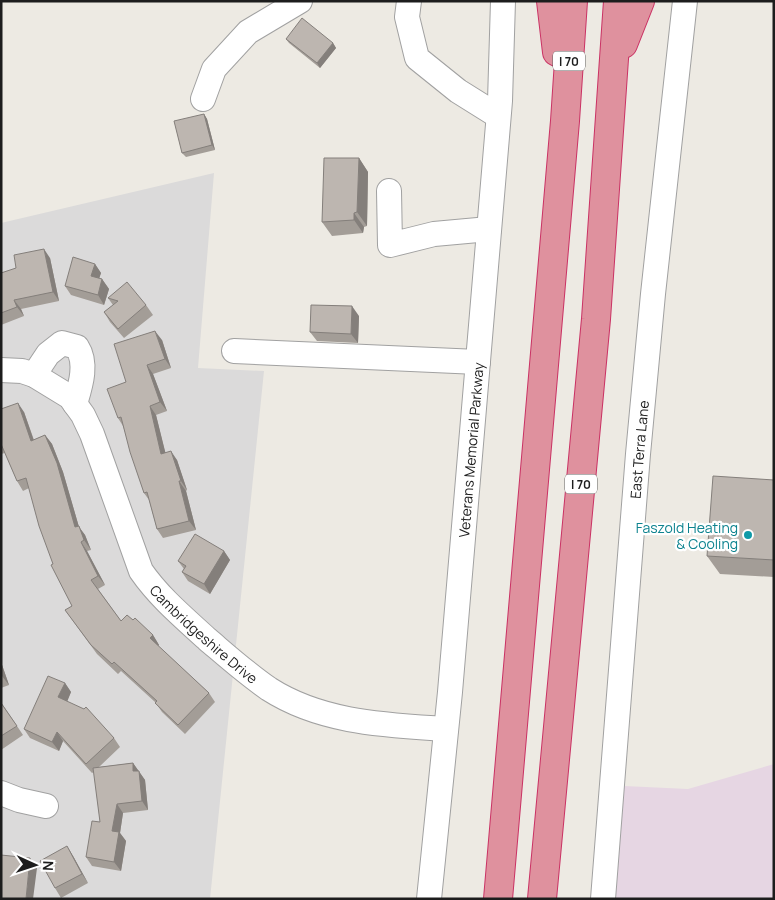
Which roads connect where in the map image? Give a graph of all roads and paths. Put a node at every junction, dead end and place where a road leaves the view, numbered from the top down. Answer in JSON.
{"nodes":[{"id":1,"x":300,"y":1,"type":"edge"},
{"id":2,"x":409,"y":1,"type":"edge"},
{"id":3,"x":503,"y":1,"type":"edge"},
{"id":4,"x":551,"y":1,"type":"edge"},
{"id":5,"x":573,"y":1,"type":"edge"},
{"id":6,"x":618,"y":1,"type":"edge"},
{"id":7,"x":640,"y":1,"type":"edge"},
{"id":8,"x":685,"y":1,"type":"edge"},
{"id":9,"x":614,"y":68,"type":"junction"},
{"id":10,"x":203,"y":99,"type":"dead end"},
{"id":11,"x":498,"y":116,"type":"junction"},
{"id":12,"x":565,"y":121,"type":"junction"},
{"id":13,"x":389,"y":191,"type":"dead end"},
{"id":14,"x":489,"y":229,"type":"junction"},
{"id":15,"x":234,"y":351,"type":"dead end"},
{"id":16,"x":478,"y":362,"type":"junction"},
{"id":17,"x":1,"y":370,"type":"edge"},
{"id":18,"x":34,"y":375,"type":"junction"},
{"id":19,"x":75,"y":404,"type":"junction"},
{"id":20,"x":446,"y":729,"type":"junction"},
{"id":21,"x":1,"y":793,"type":"edge"},
{"id":22,"x":46,"y":806,"type":"dead end"},
{"id":23,"x":429,"y":899,"type":"edge"},
{"id":24,"x":498,"y":899,"type":"edge"},
{"id":25,"x":542,"y":899,"type":"edge"},
{"id":26,"x":603,"y":899,"type":"edge"}],
"edges":[{"from":1,"to":10,"type":"street"},
{"from":2,"to":11,"type":"street"},
{"from":3,"to":11,"type":"street","name":"Veterans Memorial Parkway"},
{"from":4,"to":12,"type":"highway"},
{"from":5,"to":12,"type":"highway","number":"I 70"},
{"from":6,"to":9,"type":"highway","number":"I 70"},
{"from":7,"to":9,"type":"highway"},
{"from":8,"to":26,"type":"street","name":"East Terra Lane"},
{"from":9,"to":25,"type":"highway","number":"I 70"},
{"from":11,"to":14,"type":"street","name":"Veterans Memorial Parkway"},
{"from":12,"to":24,"type":"highway","number":"I 70"},
{"from":13,"to":14,"type":"street"},
{"from":14,"to":16,"type":"street","name":"Veterans Memorial Parkway"},
{"from":15,"to":16,"type":"street"},
{"from":16,"to":20,"type":"street","name":"Veterans Memorial Parkway"},
{"from":17,"to":18,"type":"street","name":"Cambridgeshire Drive"},
{"from":18,"to":19,"type":"street","name":"Cambridgeshire Drive"},
{"from":18,"to":19,"type":"street"},
{"from":19,"to":20,"type":"street","name":"Cambridgeshire Drive"},
{"from":20,"to":23,"type":"street","name":"Veterans Memorial Parkway"},
{"from":21,"to":22,"type":"street"}]}
